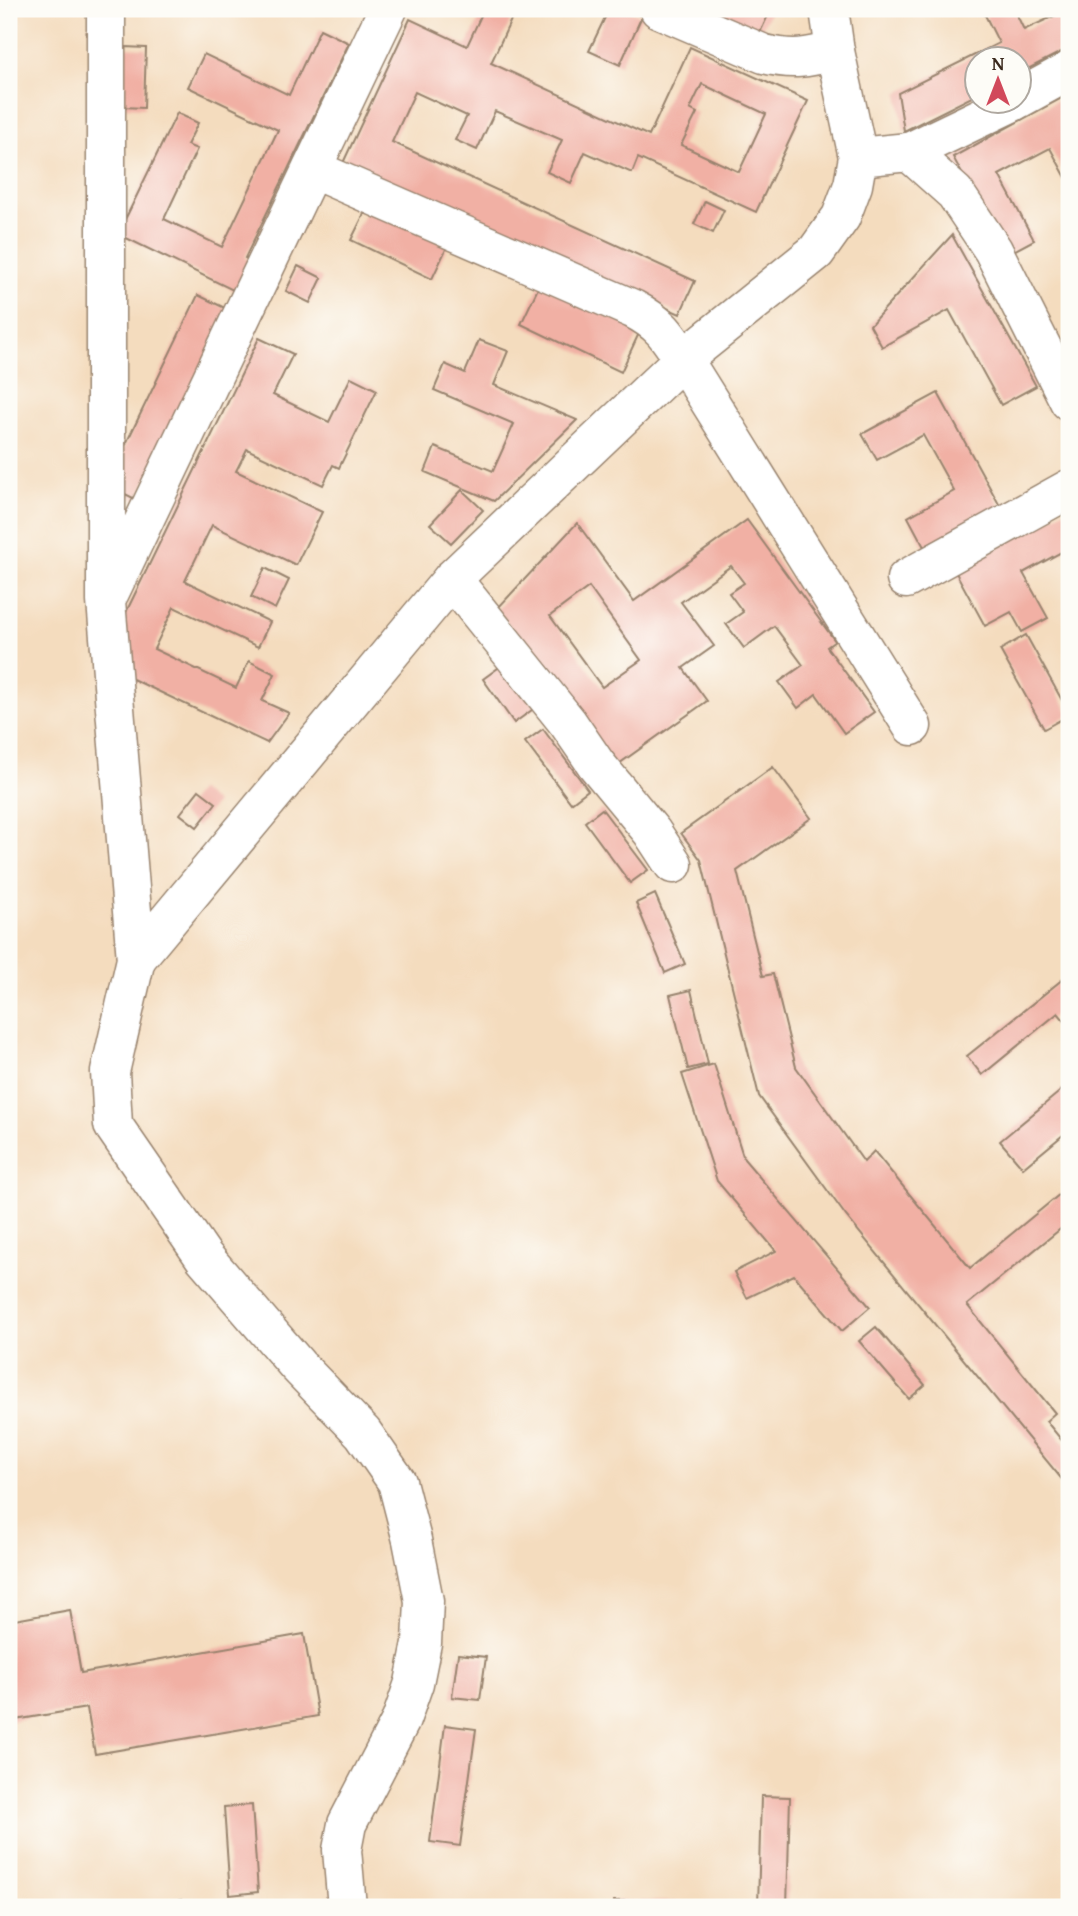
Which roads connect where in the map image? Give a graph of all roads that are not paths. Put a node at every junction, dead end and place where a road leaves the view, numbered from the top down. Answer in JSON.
{"nodes":[{"id":1,"x":106,"y":9,"type":"edge"},
{"id":2,"x":388,"y":9,"type":"edge"},
{"id":3,"x":659,"y":9,"type":"edge"},
{"id":4,"x":829,"y":9,"type":"edge"},
{"id":5,"x":835,"y":51,"type":"junction"},
{"id":6,"x":1069,"y":71,"type":"edge"},
{"id":7,"x":1032,"y":91,"type":"edge"},
{"id":8,"x":984,"y":116,"type":"edge"},
{"id":9,"x":909,"y":152,"type":"junction"},
{"id":10,"x":858,"y":157,"type":"junction"},
{"id":11,"x":312,"y":169,"type":"junction"},
{"id":12,"x":684,"y":359,"type":"junction"},
{"id":13,"x":1069,"y":401,"type":"edge"},
{"id":14,"x":1069,"y":489,"type":"edge"},
{"id":15,"x":452,"y":579,"type":"junction"},
{"id":16,"x":906,"y":579,"type":"dead end"},
{"id":17,"x":106,"y":601,"type":"junction"},
{"id":18,"x":912,"y":726,"type":"dead end"},
{"id":19,"x":673,"y":864,"type":"dead end"},
{"id":20,"x":136,"y":959,"type":"junction"},
{"id":21,"x":347,"y":1907,"type":"edge"}],
"edges":[{"from":1,"to":17,"type":"street"},
{"from":2,"to":11,"type":"street"},
{"from":3,"to":5,"type":"street"},
{"from":4,"to":5,"type":"street"},
{"from":5,"to":10,"type":"street"},
{"from":6,"to":7,"type":"street"},
{"from":8,"to":9,"type":"street"},
{"from":9,"to":10,"type":"street"},
{"from":9,"to":13,"type":"street"},
{"from":10,"to":12,"type":"street"},
{"from":11,"to":12,"type":"street"},
{"from":11,"to":17,"type":"street"},
{"from":12,"to":15,"type":"street"},
{"from":12,"to":18,"type":"street"},
{"from":14,"to":16,"type":"street"},
{"from":15,"to":19,"type":"street"},
{"from":15,"to":20,"type":"street"},
{"from":17,"to":20,"type":"street"},
{"from":20,"to":21,"type":"street"}]}
